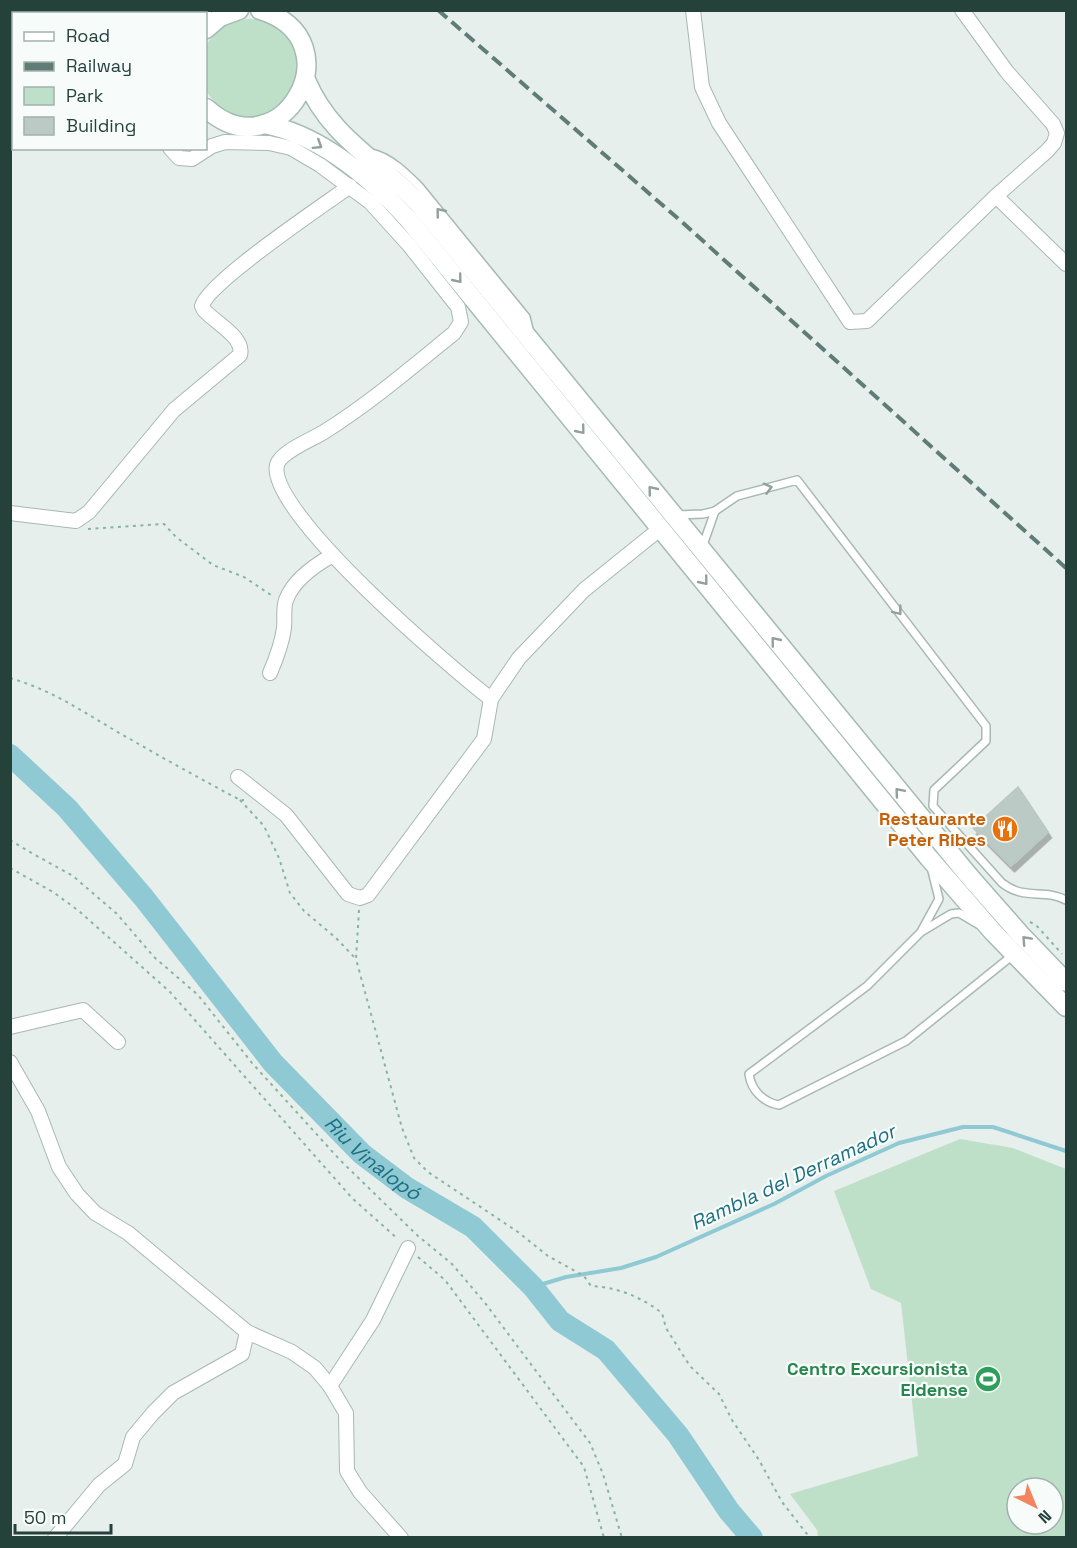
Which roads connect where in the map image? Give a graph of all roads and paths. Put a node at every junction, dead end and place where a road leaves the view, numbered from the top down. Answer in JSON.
{"nodes":[{"id":1,"x":239,"y":10,"type":"edge"},
{"id":2,"x":260,"y":10,"type":"edge"},
{"id":3,"x":693,"y":10,"type":"edge"},
{"id":4,"x":963,"y":10,"type":"edge"},
{"id":5,"x":207,"y":28,"type":"edge"},
{"id":6,"x":306,"y":80,"type":"junction"},
{"id":7,"x":208,"y":113,"type":"edge"},
{"id":8,"x":264,"y":124,"type":"junction"},
{"id":9,"x":172,"y":150,"type":"edge"},
{"id":10,"x":207,"y":150,"type":"edge"},
{"id":11,"x":207,"y":150,"type":"edge"},
{"id":12,"x":350,"y":186,"type":"junction"},
{"id":13,"x":996,"y":196,"type":"junction"},
{"id":14,"x":1066,"y":264,"type":"edge"},
{"id":15,"x":715,"y":511,"type":"junction"},
{"id":16,"x":10,"y":513,"type":"edge"},
{"id":17,"x":76,"y":520,"type":"junction"},
{"id":18,"x":666,"y":521,"type":"junction"},
{"id":19,"x":703,"y":553,"type":"junction"},
{"id":20,"x":333,"y":555,"type":"junction"},
{"id":21,"x":291,"y":591,"type":"junction"},
{"id":22,"x":270,"y":673,"type":"dead end"},
{"id":23,"x":10,"y":678,"type":"edge"},
{"id":24,"x":491,"y":699,"type":"junction"},
{"id":25,"x":238,"y":777,"type":"dead end"},
{"id":26,"x":265,"y":798,"type":"junction"},
{"id":27,"x":240,"y":800,"type":"junction"},
{"id":28,"x":10,"y":840,"type":"edge"},
{"id":29,"x":930,"y":858,"type":"junction"},
{"id":30,"x":10,"y":868,"type":"edge"},
{"id":31,"x":360,"y":898,"type":"junction"},
{"id":32,"x":1066,"y":900,"type":"edge"},
{"id":33,"x":921,"y":932,"type":"junction"},
{"id":34,"x":993,"y":932,"type":"junction"},
{"id":35,"x":1015,"y":954,"type":"junction"},
{"id":36,"x":356,"y":959,"type":"junction"},
{"id":37,"x":1066,"y":982,"type":"edge"},
{"id":38,"x":1066,"y":1008,"type":"edge"},
{"id":39,"x":10,"y":1027,"type":"edge"},
{"id":40,"x":118,"y":1042,"type":"dead end"},
{"id":41,"x":10,"y":1062,"type":"edge"},
{"id":42,"x":408,"y":1248,"type":"junction"},
{"id":43,"x":247,"y":1332,"type":"junction"},
{"id":44,"x":330,"y":1386,"type":"junction"},
{"id":45,"x":54,"y":1538,"type":"edge"},
{"id":46,"x":400,"y":1538,"type":"edge"},
{"id":47,"x":604,"y":1538,"type":"edge"},
{"id":48,"x":622,"y":1538,"type":"edge"},
{"id":49,"x":810,"y":1538,"type":"edge"}],
"edges":[{"from":1,"to":5,"type":"street"},
{"from":2,"to":6,"type":"street"},
{"from":3,"to":13,"type":"street"},
{"from":4,"to":13,"type":"street"},
{"from":6,"to":8,"type":"street"},
{"from":18,"to":6,"type":"street","one_way":true},
{"from":7,"to":8,"type":"street"},
{"from":8,"to":18,"type":"street","one_way":true},
{"from":9,"to":11,"type":"street"},
{"from":10,"to":12,"type":"street"},
{"from":12,"to":17,"type":"street"},
{"from":12,"to":20,"type":"street"},
{"from":13,"to":14,"type":"street"},
{"from":15,"to":18,"type":"lane"},
{"from":15,"to":19,"type":"lane"},
{"from":15,"to":32,"type":"lane","one_way":true},
{"from":16,"to":17,"type":"street"},
{"from":17,"to":21,"type":"path"},
{"from":18,"to":19,"type":"street"},
{"from":18,"to":24,"type":"street"},
{"from":18,"to":29,"type":"street","one_way":true},
{"from":37,"to":19,"type":"street","one_way":true},
{"from":20,"to":21,"type":"street"},
{"from":20,"to":24,"type":"street"},
{"from":21,"to":22,"type":"street"},
{"from":23,"to":27,"type":"path"},
{"from":24,"to":31,"type":"street"},
{"from":25,"to":26,"type":"street"},
{"from":26,"to":27,"type":"path"},
{"from":26,"to":31,"type":"street"},
{"from":27,"to":36,"type":"path"},
{"from":28,"to":48,"type":"path"},
{"from":29,"to":33,"type":"lane"},
{"from":29,"to":34,"type":"street"},
{"from":30,"to":42,"type":"path"},
{"from":31,"to":36,"type":"path"},
{"from":33,"to":34,"type":"lane"},
{"from":33,"to":35,"type":"lane"},
{"from":34,"to":35,"type":"street"},
{"from":35,"to":38,"type":"street"},
{"from":36,"to":49,"type":"path"},
{"from":39,"to":40,"type":"street"},
{"from":41,"to":43,"type":"street"},
{"from":42,"to":44,"type":"street"},
{"from":42,"to":47,"type":"path"},
{"from":43,"to":44,"type":"street"},
{"from":43,"to":45,"type":"street"},
{"from":44,"to":46,"type":"street"}]}
